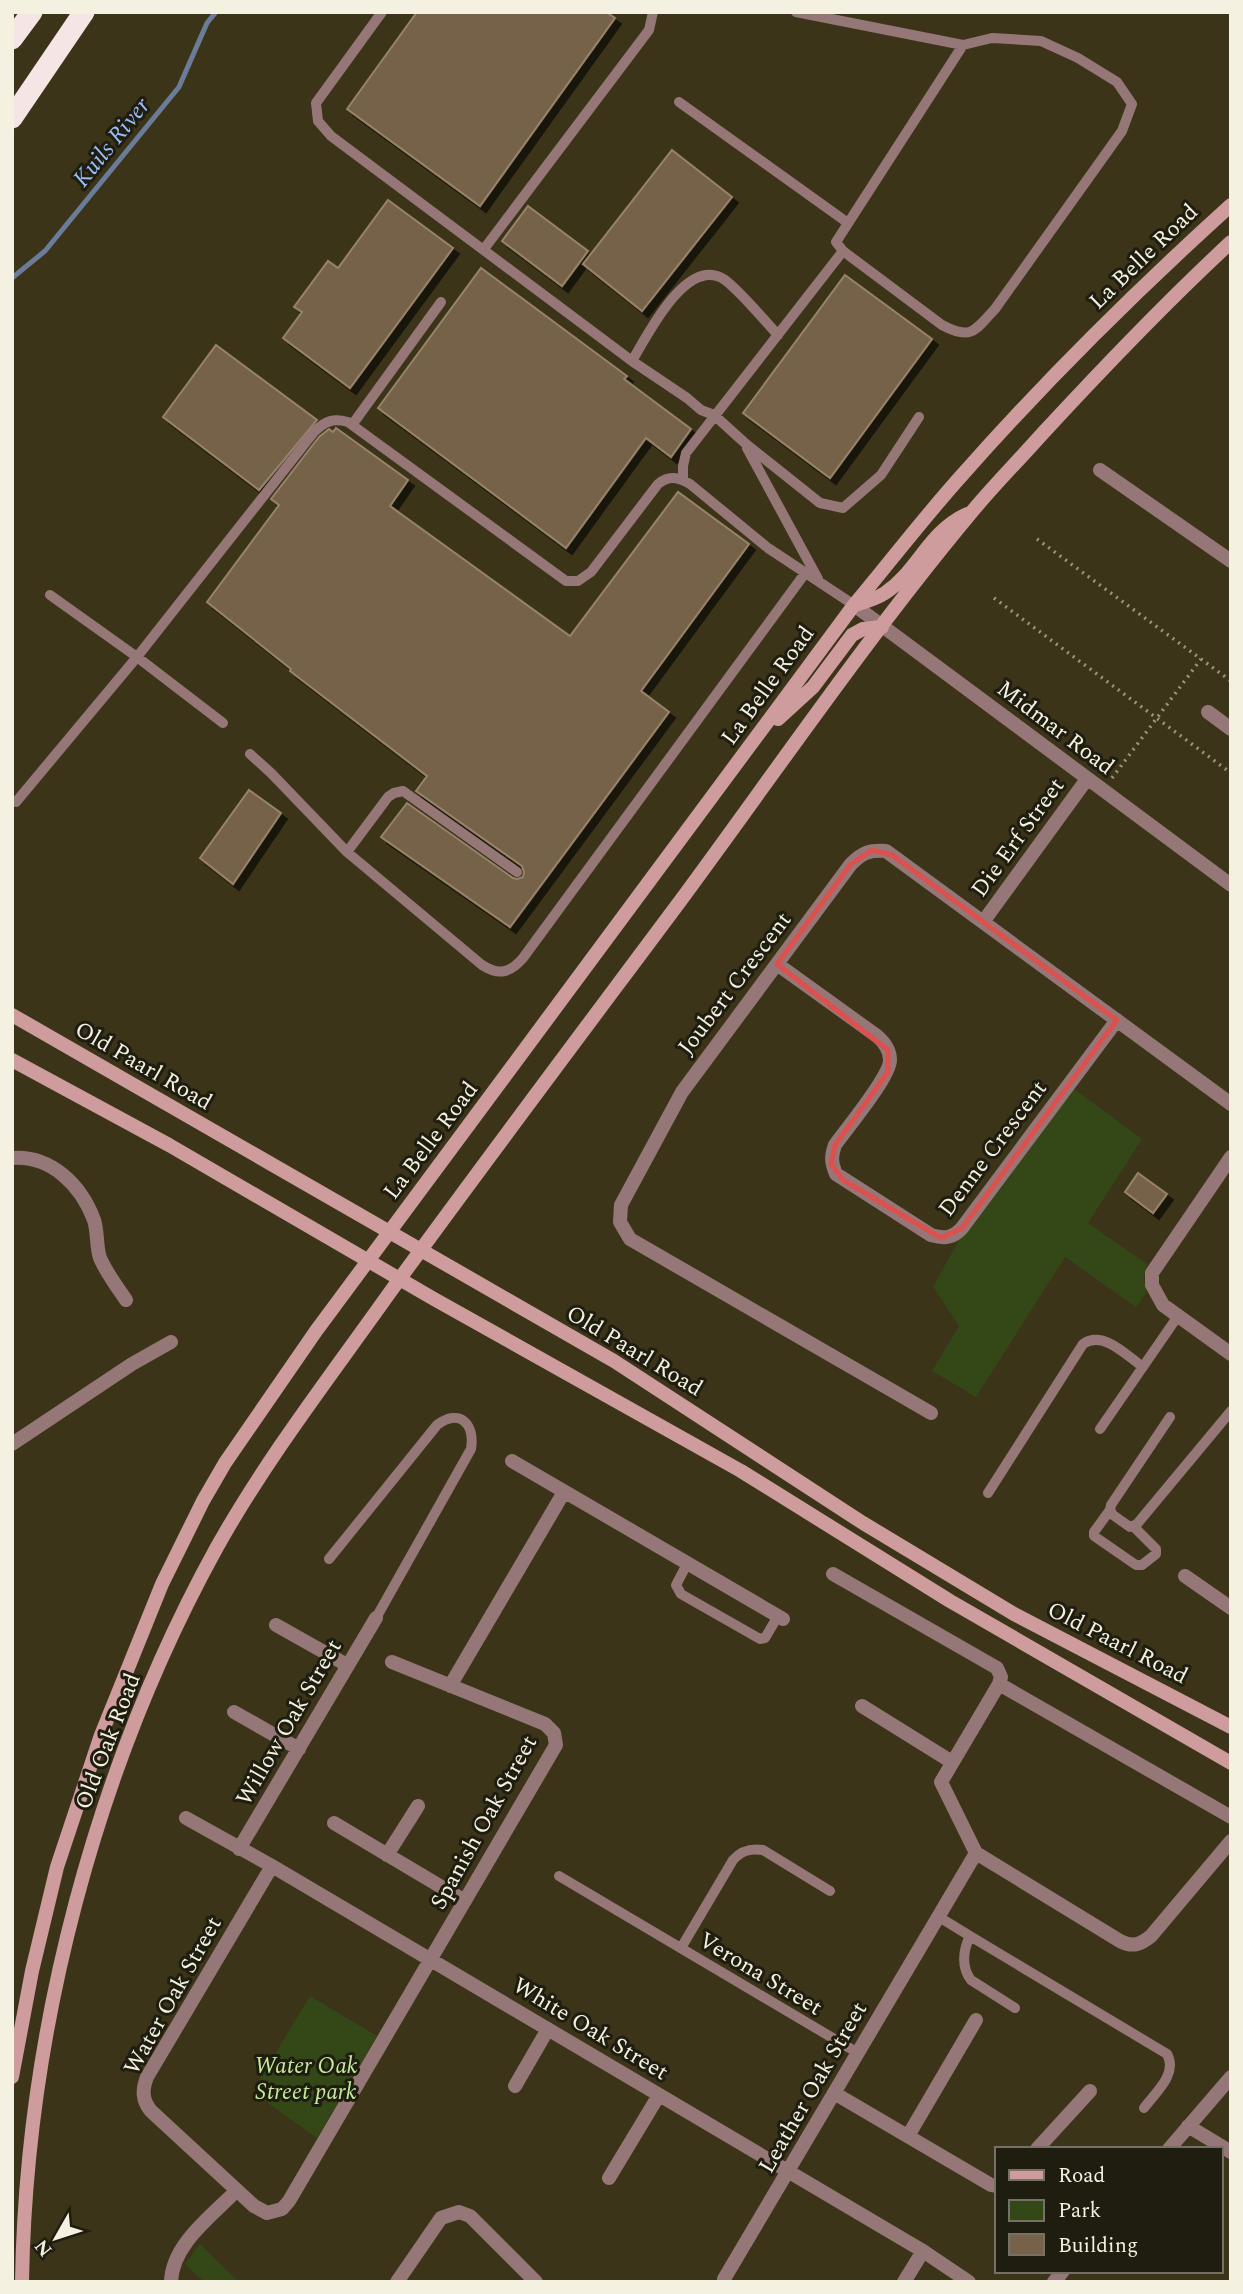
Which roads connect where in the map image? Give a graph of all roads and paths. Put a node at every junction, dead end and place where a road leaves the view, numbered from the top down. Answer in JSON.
{"nodes":[{"id":1,"x":32,"y":12,"type":"edge"},
{"id":2,"x":84,"y":12,"type":"edge"},
{"id":3,"x":382,"y":12,"type":"edge"},
{"id":4,"x":653,"y":12,"type":"edge"},
{"id":5,"x":796,"y":12,"type":"edge"},
{"id":6,"x":12,"y":39,"type":"edge"},
{"id":7,"x":963,"y":45,"type":"junction"},
{"id":8,"x":679,"y":102,"type":"dead end"},
{"id":9,"x":12,"y":118,"type":"edge"},
{"id":10,"x":1231,"y":205,"type":"edge"},
{"id":11,"x":848,"y":223,"type":"junction"},
{"id":12,"x":1231,"y":242,"type":"edge"},
{"id":13,"x":484,"y":249,"type":"junction"},
{"id":14,"x":843,"y":251,"type":"junction"},
{"id":15,"x":441,"y":302,"type":"dead end"},
{"id":16,"x":778,"y":335,"type":"junction"},
{"id":17,"x":632,"y":360,"type":"junction"},
{"id":18,"x":715,"y":415,"type":"junction"},
{"id":19,"x":919,"y":417,"type":"dead end"},
{"id":20,"x":352,"y":425,"type":"junction"},
{"id":21,"x":746,"y":444,"type":"junction"},
{"id":22,"x":1100,"y":470,"type":"dead end"},
{"id":23,"x":683,"y":480,"type":"junction"},
{"id":24,"x":971,"y":512,"type":"junction"},
{"id":25,"x":1037,"y":539,"type":"dead end"},
{"id":26,"x":1231,"y":561,"type":"edge"},
{"id":27,"x":806,"y":572,"type":"junction"},
{"id":28,"x":819,"y":581,"type":"junction"},
{"id":29,"x":50,"y":595,"type":"dead end"},
{"id":30,"x":994,"y":598,"type":"dead end"},
{"id":31,"x":854,"y":606,"type":"junction"},
{"id":32,"x":882,"y":627,"type":"junction"},
{"id":33,"x":137,"y":657,"type":"junction"},
{"id":34,"x":1200,"y":659,"type":"junction"},
{"id":35,"x":1231,"y":681,"type":"edge"},
{"id":36,"x":1208,"y":712,"type":"dead end"},
{"id":37,"x":1157,"y":718,"type":"junction"},
{"id":38,"x":223,"y":723,"type":"dead end"},
{"id":39,"x":1231,"y":729,"type":"edge"},
{"id":40,"x":762,"y":730,"type":"junction"},
{"id":41,"x":250,"y":754,"type":"dead end"},
{"id":42,"x":1231,"y":773,"type":"edge"},
{"id":43,"x":1087,"y":779,"type":"junction"},
{"id":44,"x":1103,"y":791,"type":"junction"},
{"id":45,"x":16,"y":802,"type":"dead end"},
{"id":46,"x":347,"y":852,"type":"junction"},
{"id":47,"x":517,"y":872,"type":"dead end"},
{"id":48,"x":1231,"y":885,"type":"edge"},
{"id":49,"x":983,"y":922,"type":"junction"},
{"id":50,"x":777,"y":964,"type":"junction"},
{"id":51,"x":12,"y":1015,"type":"edge"},
{"id":52,"x":1117,"y":1020,"type":"junction"},
{"id":53,"x":12,"y":1060,"type":"edge"},
{"id":54,"x":1231,"y":1104,"type":"edge"},
{"id":55,"x":1231,"y":1157,"type":"edge"},
{"id":56,"x":12,"y":1158,"type":"edge"},
{"id":57,"x":389,"y":1232,"type":"junction"},
{"id":58,"x":421,"y":1250,"type":"junction"},
{"id":59,"x":368,"y":1261,"type":"junction"},
{"id":60,"x":400,"y":1279,"type":"junction"},
{"id":61,"x":125,"y":1300,"type":"dead end"},
{"id":62,"x":1178,"y":1316,"type":"junction"},
{"id":63,"x":171,"y":1342,"type":"dead end"},
{"id":64,"x":1231,"y":1354,"type":"edge"},
{"id":65,"x":1143,"y":1367,"type":"junction"},
{"id":66,"x":1231,"y":1411,"type":"edge"},
{"id":67,"x":931,"y":1413,"type":"dead end"},
{"id":68,"x":1170,"y":1417,"type":"dead end"},
{"id":69,"x":1100,"y":1429,"type":"dead end"},
{"id":70,"x":12,"y":1444,"type":"edge"},
{"id":71,"x":512,"y":1461,"type":"dead end"},
{"id":72,"x":564,"y":1492,"type":"junction"},
{"id":73,"x":988,"y":1493,"type":"dead end"},
{"id":74,"x":1110,"y":1510,"type":"junction"},
{"id":75,"x":1134,"y":1527,"type":"junction"},
{"id":76,"x":330,"y":1559,"type":"dead end"},
{"id":77,"x":687,"y":1564,"type":"junction"},
{"id":78,"x":833,"y":1574,"type":"dead end"},
{"id":79,"x":1185,"y":1576,"type":"dead end"},
{"id":80,"x":1231,"y":1608,"type":"edge"},
{"id":81,"x":376,"y":1618,"type":"joint"},
{"id":82,"x":780,"y":1618,"type":"joint"},
{"id":83,"x":276,"y":1625,"type":"dead end"},
{"id":84,"x":392,"y":1662,"type":"dead end"},
{"id":85,"x":347,"y":1665,"type":"junction"},
{"id":86,"x":999,"y":1684,"type":"junction"},
{"id":87,"x":450,"y":1686,"type":"junction"},
{"id":88,"x":862,"y":1706,"type":"dead end"},
{"id":89,"x":234,"y":1712,"type":"dead end"},
{"id":90,"x":1231,"y":1727,"type":"edge"},
{"id":91,"x":299,"y":1749,"type":"junction"},
{"id":92,"x":952,"y":1762,"type":"junction"},
{"id":93,"x":1231,"y":1763,"type":"edge"},
{"id":94,"x":418,"y":1805,"type":"dead end"},
{"id":95,"x":1231,"y":1817,"type":"edge"},
{"id":96,"x":186,"y":1818,"type":"dead end"},
{"id":97,"x":334,"y":1824,"type":"dead end"},
{"id":98,"x":1231,"y":1840,"type":"edge"},
{"id":99,"x":239,"y":1849,"type":"junction"},
{"id":100,"x":976,"y":1853,"type":"junction"},
{"id":101,"x":387,"y":1855,"type":"junction"},
{"id":102,"x":272,"y":1866,"type":"junction"},
{"id":103,"x":559,"y":1876,"type":"dead end"},
{"id":104,"x":830,"y":1891,"type":"dead end"},
{"id":105,"x":466,"y":1901,"type":"junction"},
{"id":106,"x":939,"y":1917,"type":"junction"},
{"id":107,"x":971,"y":1936,"type":"junction"},
{"id":108,"x":681,"y":1948,"type":"junction"},
{"id":109,"x":431,"y":1960,"type":"junction"},
{"id":110,"x":1015,"y":2008,"type":"dead end"},
{"id":111,"x":976,"y":2020,"type":"dead end"},
{"id":112,"x":548,"y":2029,"type":"junction"},
{"id":113,"x":858,"y":2053,"type":"junction"},
{"id":114,"x":12,"y":2077,"type":"edge"},
{"id":115,"x":1231,"y":2077,"type":"edge"},
{"id":116,"x":515,"y":2086,"type":"dead end"},
{"id":117,"x":1090,"y":2091,"type":"dead end"},
{"id":118,"x":834,"y":2094,"type":"junction"},
{"id":119,"x":659,"y":2095,"type":"junction"},
{"id":120,"x":1144,"y":2108,"type":"dead end"},
{"id":121,"x":1188,"y":2126,"type":"junction"},
{"id":122,"x":908,"y":2136,"type":"junction"},
{"id":123,"x":1039,"y":2147,"type":"edge"},
{"id":124,"x":1171,"y":2147,"type":"edge"},
{"id":125,"x":1231,"y":2152,"type":"edge"},
{"id":126,"x":789,"y":2171,"type":"junction"},
{"id":127,"x":609,"y":2178,"type":"dead end"},
{"id":128,"x":995,"y":2186,"type":"edge"},
{"id":129,"x":237,"y":2190,"type":"junction"},
{"id":130,"x":923,"y":2251,"type":"junction"},
{"id":131,"x":724,"y":2280,"type":"dead end"},
{"id":132,"x":22,"y":2282,"type":"edge"},
{"id":133,"x":171,"y":2282,"type":"edge"},
{"id":134,"x":397,"y":2282,"type":"edge"},
{"id":135,"x":536,"y":2282,"type":"edge"},
{"id":136,"x":904,"y":2282,"type":"edge"},
{"id":137,"x":969,"y":2282,"type":"edge"}],
"edges":[{"from":1,"to":6,"type":"highway"},
{"from":2,"to":9,"type":"highway"},
{"from":3,"to":13,"type":"lane"},
{"from":4,"to":13,"type":"lane"},
{"from":5,"to":7,"type":"lane"},
{"from":7,"to":11,"type":"lane"},
{"from":7,"to":14,"type":"lane"},
{"from":8,"to":11,"type":"lane"},
{"from":10,"to":31,"type":"main road","name":"La Belle Road"},
{"from":11,"to":14,"type":"lane"},
{"from":12,"to":24,"type":"main road"},
{"from":13,"to":17,"type":"lane"},
{"from":14,"to":16,"type":"lane"},
{"from":15,"to":20,"type":"lane"},
{"from":16,"to":17,"type":"lane"},
{"from":16,"to":18,"type":"lane"},
{"from":17,"to":18,"type":"lane"},
{"from":18,"to":21,"type":"lane"},
{"from":18,"to":23,"type":"lane"},
{"from":19,"to":21,"type":"lane"},
{"from":20,"to":23,"type":"lane"},
{"from":20,"to":33,"type":"lane"},
{"from":21,"to":28,"type":"lane"},
{"from":22,"to":26,"type":"street"},
{"from":23,"to":27,"type":"lane"},
{"from":24,"to":31,"type":"main road"},
{"from":24,"to":32,"type":"main road"},
{"from":25,"to":34,"type":"path"},
{"from":27,"to":28,"type":"lane"},
{"from":27,"to":46,"type":"lane"},
{"from":28,"to":31,"type":"lane"},
{"from":29,"to":33,"type":"lane"},
{"from":30,"to":37,"type":"path"},
{"from":31,"to":32,"type":"street","name":"Midmar Road"},
{"from":31,"to":40,"type":"main road","name":"La Belle Road"},
{"from":32,"to":40,"type":"main road"},
{"from":32,"to":43,"type":"street","name":"Midmar Road"},
{"from":32,"to":58,"type":"main road"},
{"from":33,"to":38,"type":"lane"},
{"from":33,"to":45,"type":"lane"},
{"from":34,"to":35,"type":"path"},
{"from":34,"to":37,"type":"path"},
{"from":36,"to":39,"type":"street"},
{"from":37,"to":42,"type":"path"},
{"from":37,"to":44,"type":"path"},
{"from":40,"to":57,"type":"main road","name":"La Belle Road"},
{"from":41,"to":46,"type":"lane"},
{"from":43,"to":44,"type":"street","name":"Midmar Road"},
{"from":43,"to":49,"type":"street","name":"Die Erf Street"},
{"from":44,"to":48,"type":"street","name":"Midmar Road"},
{"from":46,"to":47,"type":"lane"},
{"from":49,"to":50,"type":"street","name":"Joubert Crescent"},
{"from":49,"to":52,"type":"street","name":"Joubert Crescent"},
{"from":50,"to":52,"type":"street","name":"Denne Crescent"},
{"from":50,"to":67,"type":"street","name":"Joubert Crescent"},
{"from":51,"to":57,"type":"main road","name":"Old Paarl Road"},
{"from":52,"to":54,"type":"street","name":"Joubert Crescent"},
{"from":53,"to":59,"type":"main road","name":"Old Paarl Road"},
{"from":55,"to":62,"type":"street"},
{"from":56,"to":61,"type":"street"},
{"from":57,"to":58,"type":"main road","name":"Old Paarl Road"},
{"from":57,"to":59,"type":"main road","name":"La Belle Road"},
{"from":58,"to":60,"type":"main road","name":"Old Oak Road"},
{"from":58,"to":90,"type":"main road","name":"Old Paarl Road"},
{"from":59,"to":60,"type":"main road","name":"Old Paarl Road"},
{"from":59,"to":114,"type":"main road","name":"Old Oak Road"},
{"from":60,"to":93,"type":"main road","name":"Old Paarl Road"},
{"from":60,"to":132,"type":"main road","name":"Old Oak Road"},
{"from":62,"to":64,"type":"street"},
{"from":62,"to":65,"type":"lane"},
{"from":63,"to":70,"type":"street"},
{"from":65,"to":69,"type":"lane"},
{"from":65,"to":73,"type":"lane"},
{"from":66,"to":75,"type":"lane"},
{"from":68,"to":74,"type":"lane"},
{"from":71,"to":72,"type":"street"},
{"from":72,"to":77,"type":"street"},
{"from":72,"to":87,"type":"street"},
{"from":74,"to":75,"type":"lane"},
{"from":74,"to":75,"type":"lane"},
{"from":76,"to":81,"type":"lane"},
{"from":77,"to":82,"type":"street"},
{"from":77,"to":82,"type":"lane"},
{"from":78,"to":86,"type":"street"},
{"from":79,"to":80,"type":"street"},
{"from":81,"to":85,"type":"street","name":"Willow Oak Street"},
{"from":83,"to":85,"type":"street"},
{"from":84,"to":87,"type":"street","name":"Spanish Oak Street"},
{"from":85,"to":91,"type":"street","name":"Willow Oak Street"},
{"from":86,"to":92,"type":"street"},
{"from":86,"to":95,"type":"street"},
{"from":87,"to":105,"type":"street","name":"Spanish Oak Street"},
{"from":88,"to":92,"type":"street"},
{"from":89,"to":91,"type":"street"},
{"from":91,"to":99,"type":"street","name":"Willow Oak Street"},
{"from":92,"to":100,"type":"street"},
{"from":94,"to":101,"type":"street"},
{"from":96,"to":99,"type":"street","name":"White Oak Street"},
{"from":97,"to":101,"type":"street"},
{"from":98,"to":100,"type":"street"},
{"from":99,"to":102,"type":"street","name":"White Oak Street"},
{"from":100,"to":106,"type":"street","name":"Leather Oak Street"},
{"from":101,"to":105,"type":"street"},
{"from":102,"to":109,"type":"street","name":"White Oak Street"},
{"from":102,"to":129,"type":"street","name":"Water Oak Street"},
{"from":103,"to":108,"type":"lane","name":"Verona Street"},
{"from":104,"to":108,"type":"lane","name":"Verona Street"},
{"from":105,"to":109,"type":"street","name":"Spanish Oak Street"},
{"from":106,"to":107,"type":"lane"},
{"from":106,"to":113,"type":"street","name":"Leather Oak Street"},
{"from":107,"to":110,"type":"lane"},
{"from":107,"to":120,"type":"lane"},
{"from":108,"to":113,"type":"lane","name":"Verona Street"},
{"from":109,"to":112,"type":"street","name":"White Oak Street"},
{"from":109,"to":129,"type":"street","name":"Water Oak Street"},
{"from":111,"to":122,"type":"street"},
{"from":112,"to":116,"type":"street"},
{"from":112,"to":119,"type":"street","name":"White Oak Street"},
{"from":113,"to":118,"type":"street","name":"Leather Oak Street"},
{"from":115,"to":121,"type":"street"},
{"from":117,"to":123,"type":"street"},
{"from":118,"to":122,"type":"street"},
{"from":118,"to":126,"type":"street","name":"Leather Oak Street"},
{"from":119,"to":126,"type":"street","name":"White Oak Street"},
{"from":119,"to":127,"type":"street"},
{"from":121,"to":124,"type":"street"},
{"from":121,"to":125,"type":"street"},
{"from":122,"to":128,"type":"street"},
{"from":126,"to":130,"type":"street","name":"White Oak Street"},
{"from":126,"to":131,"type":"street","name":"Leather Oak Street"},
{"from":129,"to":133,"type":"street"},
{"from":130,"to":136,"type":"street"},
{"from":130,"to":137,"type":"street","name":"White Oak Street"},
{"from":134,"to":135,"type":"street"}]}
